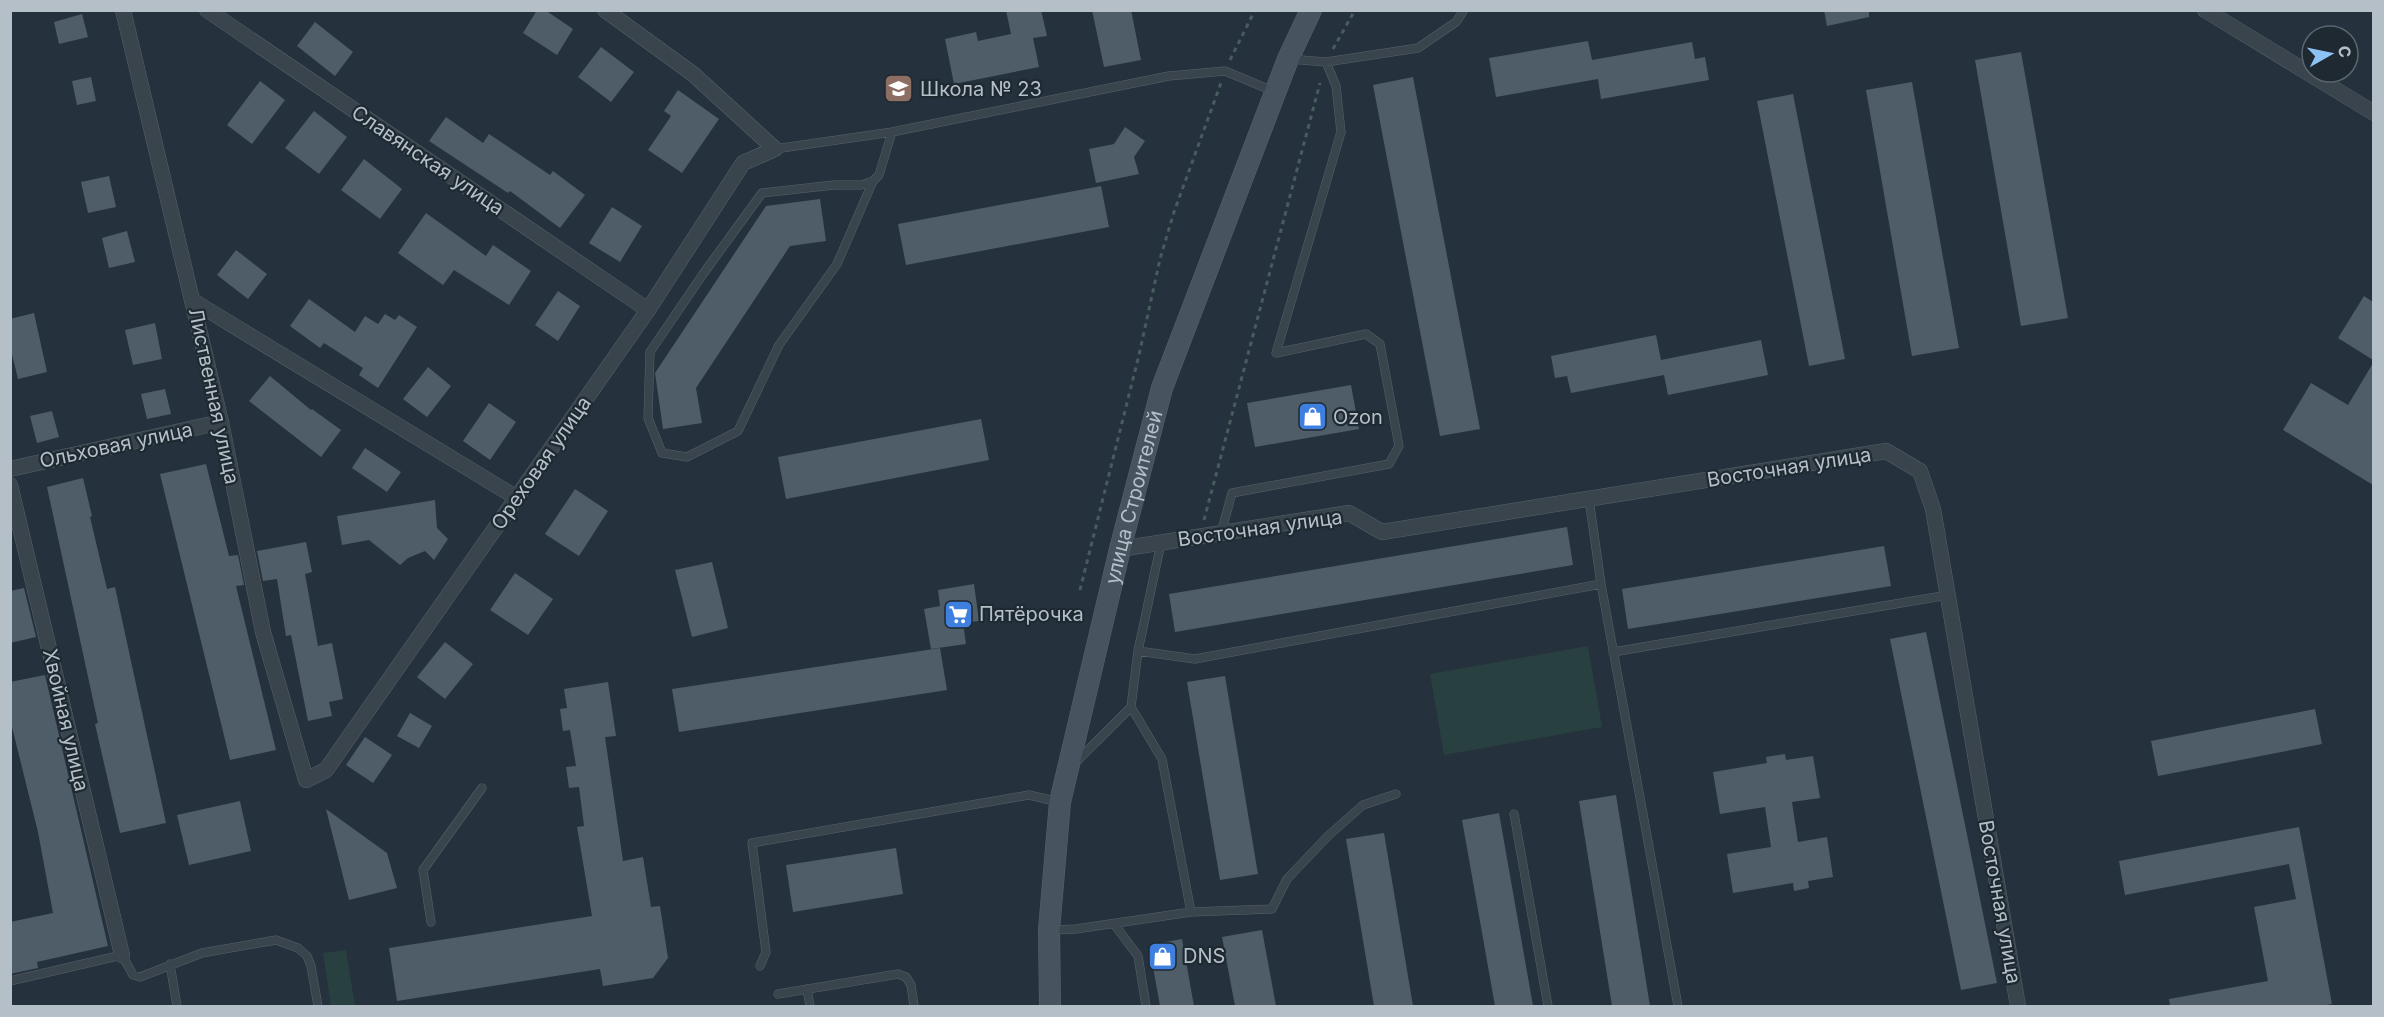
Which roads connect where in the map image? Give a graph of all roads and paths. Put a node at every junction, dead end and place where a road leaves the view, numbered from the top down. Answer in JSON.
{"nodes":[{"id":1,"x":123,"y":10,"type":"edge"},
{"id":2,"x":207,"y":10,"type":"edge"},
{"id":3,"x":605,"y":10,"type":"edge"},
{"id":4,"x":1255,"y":10,"type":"edge"},
{"id":5,"x":1311,"y":10,"type":"edge"},
{"id":6,"x":1355,"y":10,"type":"edge"},
{"id":7,"x":1464,"y":10,"type":"edge"},
{"id":8,"x":2205,"y":10,"type":"edge"},
{"id":9,"x":1288,"y":59,"type":"junction"},
{"id":10,"x":1326,"y":62,"type":"junction"},
{"id":11,"x":1225,"y":71,"type":"junction"},
{"id":12,"x":1275,"y":93,"type":"junction"},
{"id":13,"x":2373,"y":113,"type":"edge"},
{"id":14,"x":892,"y":132,"type":"junction"},
{"id":15,"x":775,"y":149,"type":"junction"},
{"id":16,"x":873,"y":181,"type":"junction"},
{"id":17,"x":193,"y":301,"type":"junction"},
{"id":18,"x":648,"y":310,"type":"junction"},
{"id":19,"x":221,"y":422,"type":"junction"},
{"id":20,"x":10,"y":468,"type":"edge"},
{"id":21,"x":10,"y":485,"type":"edge"},
{"id":22,"x":517,"y":498,"type":"junction"},
{"id":23,"x":1588,"y":499,"type":"junction"},
{"id":24,"x":1221,"y":533,"type":"junction"},
{"id":25,"x":1199,"y":536,"type":"junction"},
{"id":26,"x":1161,"y":542,"type":"junction"},
{"id":27,"x":1120,"y":549,"type":"junction"},
{"id":28,"x":1600,"y":584,"type":"junction"},
{"id":29,"x":1080,"y":590,"type":"dead end"},
{"id":30,"x":1948,"y":595,"type":"junction"},
{"id":31,"x":1138,"y":651,"type":"junction"},
{"id":32,"x":1613,"y":652,"type":"junction"},
{"id":33,"x":1131,"y":707,"type":"junction"},
{"id":34,"x":1068,"y":771,"type":"junction"},
{"id":35,"x":306,"y":780,"type":"joint"},
{"id":36,"x":482,"y":789,"type":"dead end"},
{"id":37,"x":1396,"y":794,"type":"dead end"},
{"id":38,"x":1060,"y":802,"type":"junction"},
{"id":39,"x":1514,"y":814,"type":"dead end"},
{"id":40,"x":1191,"y":912,"type":"junction"},
{"id":41,"x":431,"y":922,"type":"dead end"},
{"id":42,"x":1114,"y":924,"type":"junction"},
{"id":43,"x":1049,"y":930,"type":"junction"},
{"id":44,"x":122,"y":955,"type":"junction"},
{"id":45,"x":170,"y":964,"type":"junction"},
{"id":46,"x":760,"y":966,"type":"dead end"},
{"id":47,"x":10,"y":981,"type":"edge"},
{"id":48,"x":807,"y":989,"type":"junction"},
{"id":49,"x":778,"y":994,"type":"dead end"},
{"id":50,"x":177,"y":1006,"type":"edge"},
{"id":51,"x":318,"y":1006,"type":"edge"},
{"id":52,"x":810,"y":1006,"type":"edge"},
{"id":53,"x":914,"y":1006,"type":"edge"},
{"id":54,"x":1050,"y":1006,"type":"edge"},
{"id":55,"x":1146,"y":1006,"type":"edge"},
{"id":56,"x":1548,"y":1006,"type":"edge"},
{"id":57,"x":1678,"y":1006,"type":"edge"},
{"id":58,"x":2018,"y":1006,"type":"edge"}],
"edges":[{"from":1,"to":17,"type":"street","name":"Лиственная улица"},
{"from":2,"to":18,"type":"street","name":"Славянская улица"},
{"from":3,"to":15,"type":"street"},
{"from":4,"to":11,"type":"path"},
{"from":5,"to":9,"type":"main road","name":"улица Строителей"},
{"from":6,"to":10,"type":"path"},
{"from":7,"to":10,"type":"lane"},
{"from":8,"to":13,"type":"street"},
{"from":9,"to":10,"type":"lane"},
{"from":9,"to":12,"type":"main road","name":"улица Строителей"},
{"from":10,"to":24,"type":"lane"},
{"from":10,"to":25,"type":"path"},
{"from":11,"to":12,"type":"lane"},
{"from":11,"to":14,"type":"lane"},
{"from":11,"to":29,"type":"path"},
{"from":12,"to":27,"type":"main road","name":"улица Строителей"},
{"from":14,"to":15,"type":"lane"},
{"from":14,"to":16,"type":"lane"},
{"from":15,"to":18,"type":"street","name":"Ореховая улица"},
{"from":16,"to":16,"type":"lane"},
{"from":17,"to":19,"type":"street","name":"Лиственная улица"},
{"from":17,"to":22,"type":"street"},
{"from":18,"to":22,"type":"street","name":"Ореховая улица"},
{"from":19,"to":20,"type":"street","name":"Ольховая улица"},
{"from":19,"to":35,"type":"street","name":"Лиственная улица"},
{"from":21,"to":44,"type":"street","name":"Хвойная улица"},
{"from":22,"to":35,"type":"street","name":"Ореховая улица"},
{"from":23,"to":24,"type":"street","name":"Восточная улица"},
{"from":23,"to":28,"type":"lane"},
{"from":23,"to":30,"type":"street","name":"Восточная улица"},
{"from":24,"to":25,"type":"street","name":"Восточная улица"},
{"from":25,"to":26,"type":"street","name":"Восточная улица"},
{"from":26,"to":27,"type":"street","name":"Восточная улица"},
{"from":26,"to":31,"type":"lane"},
{"from":27,"to":34,"type":"main road","name":"улица Строителей"},
{"from":28,"to":31,"type":"lane"},
{"from":28,"to":32,"type":"lane"},
{"from":30,"to":32,"type":"lane"},
{"from":30,"to":58,"type":"street","name":"Восточная улица"},
{"from":31,"to":33,"type":"lane"},
{"from":32,"to":57,"type":"lane"},
{"from":33,"to":34,"type":"lane"},
{"from":33,"to":40,"type":"lane"},
{"from":34,"to":38,"type":"main road","name":"улица Строителей"},
{"from":36,"to":41,"type":"lane"},
{"from":37,"to":40,"type":"lane"},
{"from":38,"to":43,"type":"main road","name":"улица Строителей"},
{"from":38,"to":46,"type":"lane"},
{"from":39,"to":56,"type":"lane"},
{"from":40,"to":42,"type":"lane"},
{"from":42,"to":43,"type":"lane"},
{"from":42,"to":55,"type":"lane"},
{"from":43,"to":54,"type":"main road","name":"улица Строителей"},
{"from":44,"to":45,"type":"lane"},
{"from":44,"to":47,"type":"lane"},
{"from":45,"to":50,"type":"lane"},
{"from":45,"to":51,"type":"lane"},
{"from":48,"to":49,"type":"lane"},
{"from":48,"to":52,"type":"lane"},
{"from":48,"to":53,"type":"lane"}]}
